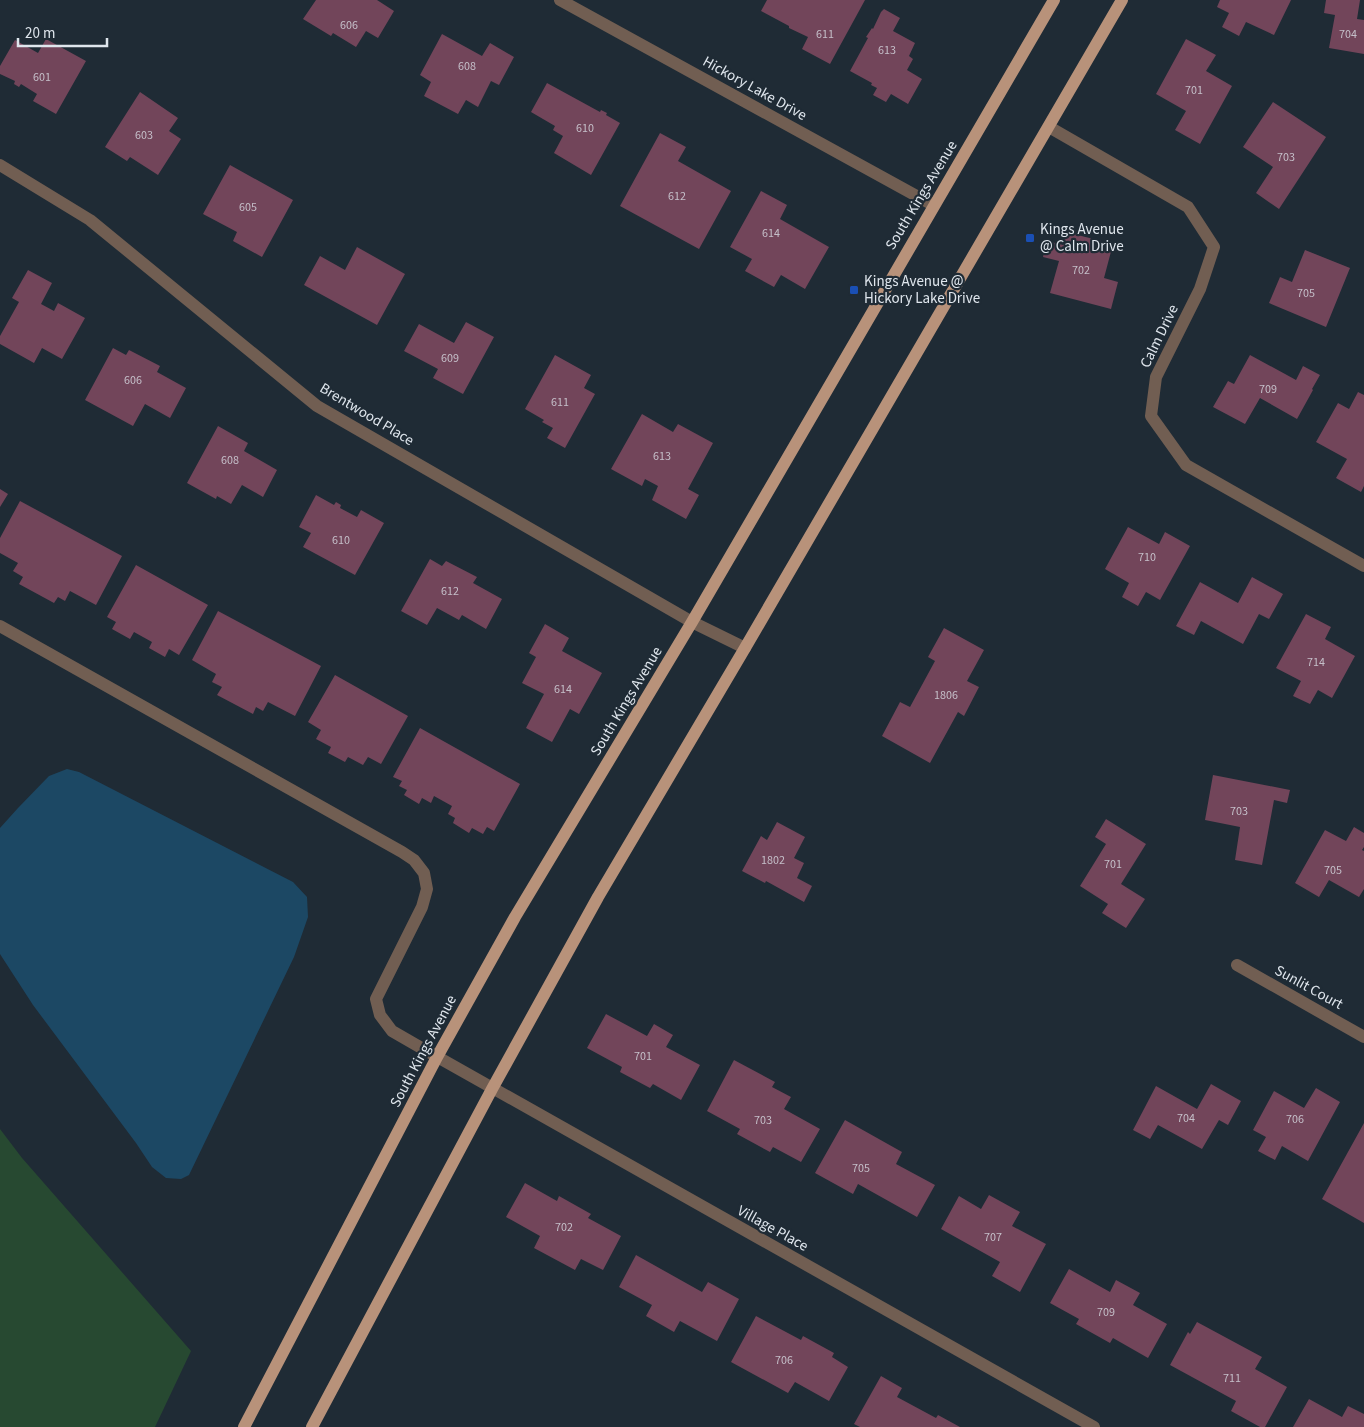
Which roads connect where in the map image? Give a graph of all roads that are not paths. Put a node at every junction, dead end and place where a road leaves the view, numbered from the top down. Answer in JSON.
{"nodes":[{"id":1,"x":560,"y":0,"type":"edge"},
{"id":2,"x":1054,"y":0,"type":"edge"},
{"id":3,"x":1122,"y":0,"type":"edge"},
{"id":4,"x":1049,"y":127,"type":"junction"},
{"id":5,"x":0,"y":165,"type":"edge"},
{"id":6,"x":934,"y":205,"type":"junction"},
{"id":7,"x":1364,"y":566,"type":"edge"},
{"id":8,"x":692,"y":622,"type":"junction"},
{"id":9,"x":0,"y":626,"type":"edge"},
{"id":10,"x":745,"y":648,"type":"junction"},
{"id":11,"x":1237,"y":966,"type":"dead end"},
{"id":12,"x":1364,"y":1037,"type":"edge"},
{"id":13,"x":437,"y":1057,"type":"junction"},
{"id":14,"x":492,"y":1089,"type":"junction"},
{"id":15,"x":244,"y":1427,"type":"edge"},
{"id":16,"x":312,"y":1427,"type":"edge"},
{"id":17,"x":1094,"y":1427,"type":"edge"}],
"edges":[{"from":1,"to":6,"type":"street","name":"Hickory Lake Drive"},
{"from":2,"to":6,"type":"main road","name":"South Kings Avenue"},
{"from":3,"to":4,"type":"main road"},
{"from":4,"to":7,"type":"street","name":"Calm Drive"},
{"from":4,"to":10,"type":"main road"},
{"from":5,"to":8,"type":"street","name":"Brentwood Place"},
{"from":6,"to":8,"type":"main road","name":"South Kings Avenue"},
{"from":8,"to":10,"type":"street","name":"Brentwood Place"},
{"from":8,"to":13,"type":"main road","name":"South Kings Avenue"},
{"from":9,"to":13,"type":"street","name":"Village Place"},
{"from":10,"to":14,"type":"main road"},
{"from":11,"to":12,"type":"street","name":"Sunlit Court"},
{"from":13,"to":14,"type":"street","name":"Village Place"},
{"from":13,"to":15,"type":"main road","name":"South Kings Avenue"},
{"from":14,"to":16,"type":"main road"},
{"from":14,"to":17,"type":"street","name":"Village Place"}]}
